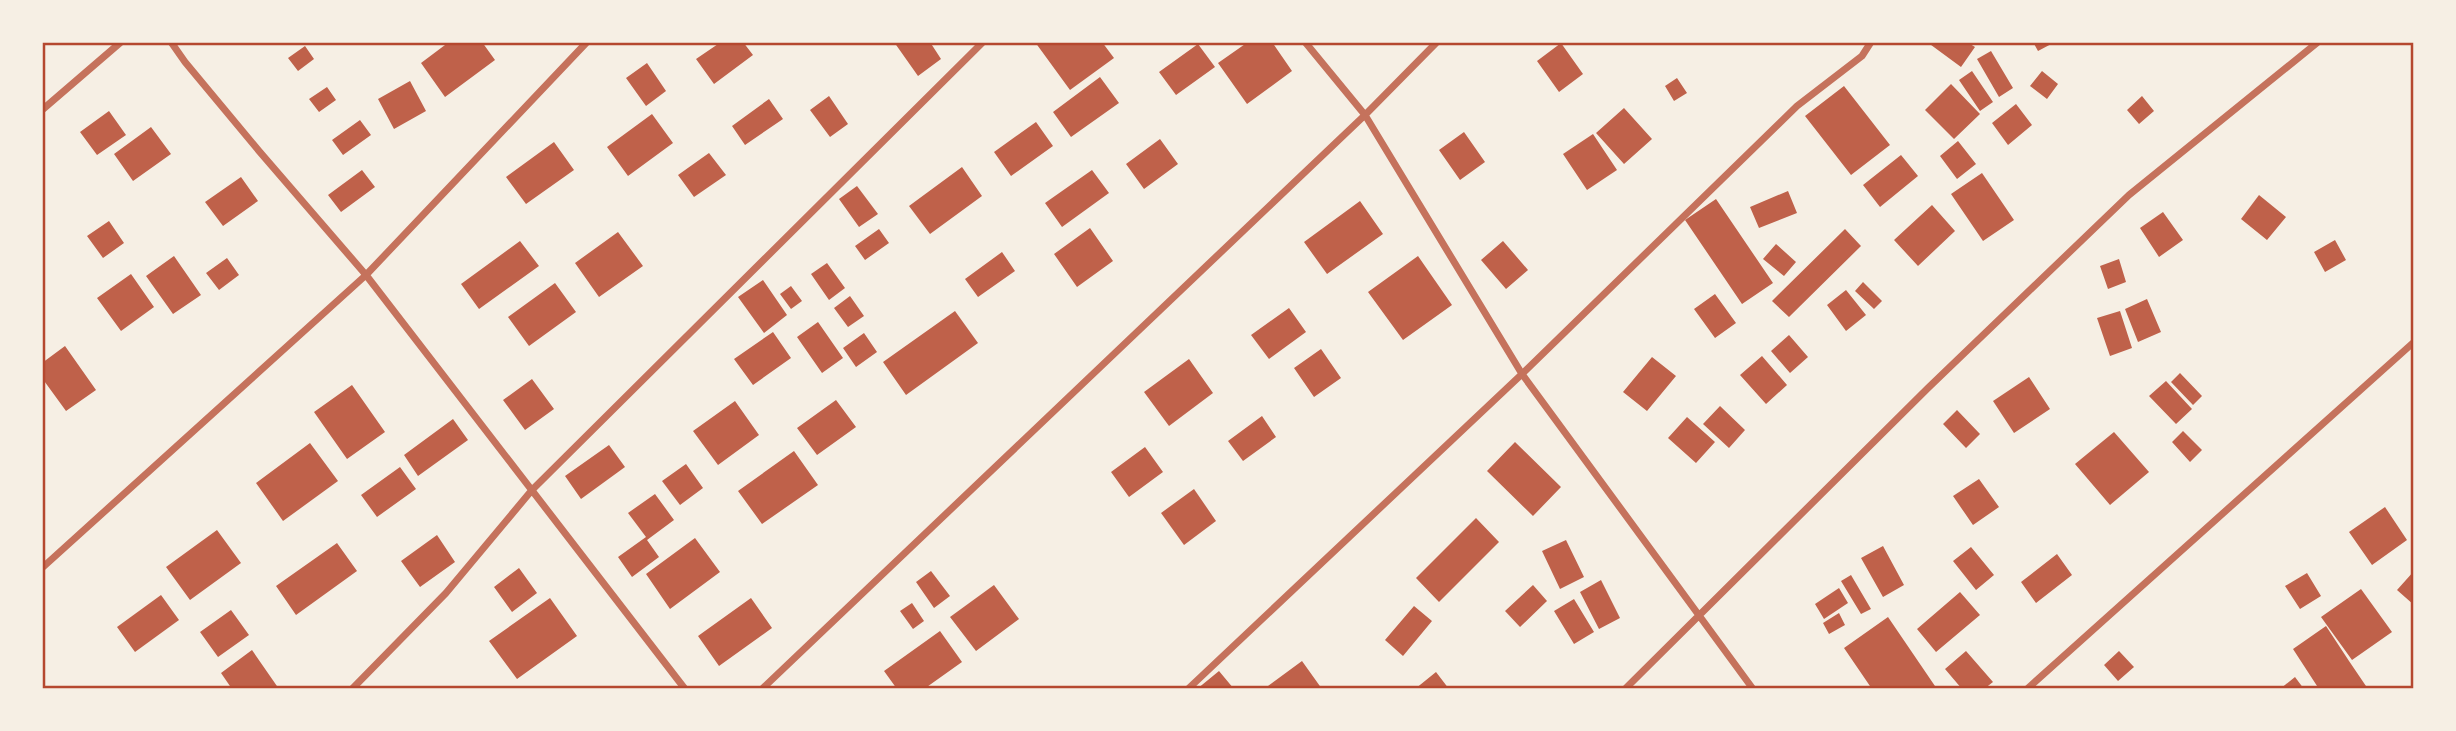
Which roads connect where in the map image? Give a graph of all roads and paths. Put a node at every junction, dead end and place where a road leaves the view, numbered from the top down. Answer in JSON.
{"nodes":[{"id":1,"x":121,"y":42,"type":"edge"},
{"id":2,"x":171,"y":42,"type":"edge"},
{"id":3,"x":587,"y":42,"type":"edge"},
{"id":4,"x":983,"y":42,"type":"edge"},
{"id":5,"x":1305,"y":42,"type":"edge"},
{"id":6,"x":1437,"y":42,"type":"edge"},
{"id":7,"x":1871,"y":42,"type":"edge"},
{"id":8,"x":2318,"y":42,"type":"edge"},
{"id":9,"x":42,"y":110,"type":"edge"},
{"id":10,"x":1365,"y":115,"type":"junction"},
{"id":11,"x":366,"y":275,"type":"junction"},
{"id":12,"x":2414,"y":342,"type":"edge"},
{"id":13,"x":1522,"y":374,"type":"junction"},
{"id":14,"x":532,"y":490,"type":"junction"},
{"id":15,"x":42,"y":568,"type":"edge"},
{"id":16,"x":1700,"y":616,"type":"junction"},
{"id":17,"x":352,"y":689,"type":"edge"},
{"id":18,"x":685,"y":689,"type":"edge"},
{"id":19,"x":762,"y":689,"type":"edge"},
{"id":20,"x":1188,"y":689,"type":"edge"},
{"id":21,"x":1625,"y":689,"type":"edge"},
{"id":22,"x":1753,"y":689,"type":"edge"},
{"id":23,"x":2027,"y":689,"type":"edge"}],
"edges":[{"from":1,"to":9,"type":"street"},
{"from":2,"to":11,"type":"street"},
{"from":3,"to":11,"type":"street"},
{"from":4,"to":14,"type":"street"},
{"from":5,"to":10,"type":"street"},
{"from":6,"to":10,"type":"street"},
{"from":7,"to":13,"type":"street"},
{"from":8,"to":16,"type":"street"},
{"from":10,"to":13,"type":"street"},
{"from":10,"to":19,"type":"street"},
{"from":11,"to":14,"type":"street"},
{"from":11,"to":15,"type":"street"},
{"from":12,"to":23,"type":"street"},
{"from":13,"to":16,"type":"street"},
{"from":13,"to":20,"type":"street"},
{"from":14,"to":17,"type":"street"},
{"from":14,"to":18,"type":"street"},
{"from":16,"to":21,"type":"street"},
{"from":16,"to":22,"type":"street"}]}
